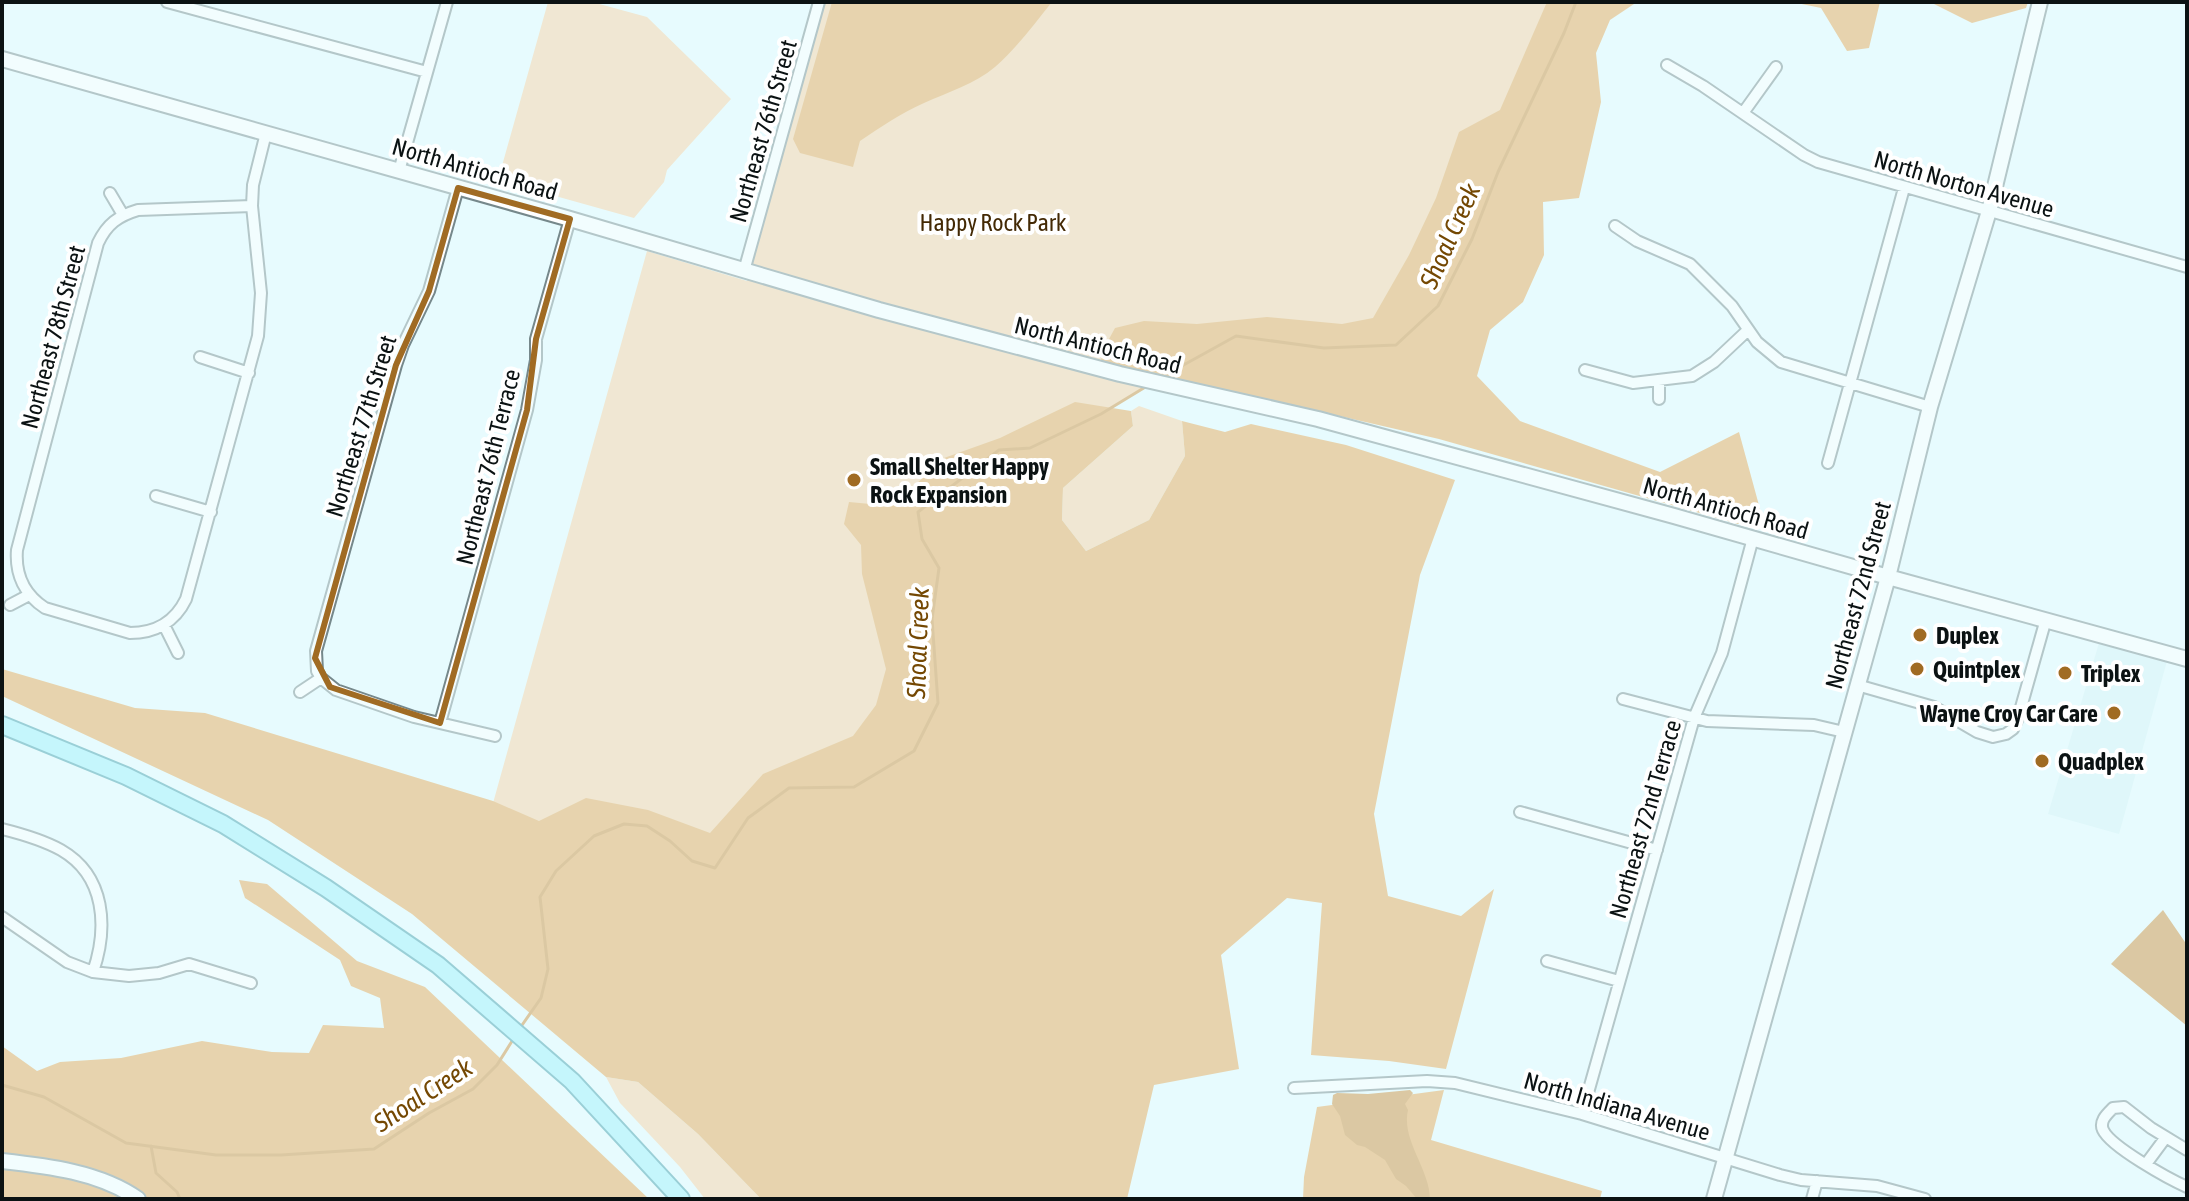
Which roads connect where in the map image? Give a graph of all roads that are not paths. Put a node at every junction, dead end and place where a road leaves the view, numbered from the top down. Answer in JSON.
{"nodes":[{"id":1,"x":167,"y":2,"type":"edge"},
{"id":2,"x":447,"y":2,"type":"edge"},
{"id":3,"x":819,"y":2,"type":"edge"},
{"id":4,"x":2040,"y":2,"type":"edge"},
{"id":5,"x":2,"y":59,"type":"edge"},
{"id":6,"x":1667,"y":65,"type":"dead end"},
{"id":7,"x":1776,"y":67,"type":"dead end"},
{"id":8,"x":427,"y":72,"type":"junction"},
{"id":9,"x":1743,"y":113,"type":"junction"},
{"id":10,"x":266,"y":133,"type":"junction"},
{"id":11,"x":399,"y":171,"type":"junction"},
{"id":12,"x":458,"y":188,"type":"junction"},
{"id":13,"x":1904,"y":188,"type":"junction"},
{"id":14,"x":110,"y":193,"type":"dead end"},
{"id":15,"x":252,"y":206,"type":"junction"},
{"id":16,"x":1989,"y":211,"type":"junction"},
{"id":17,"x":123,"y":215,"type":"junction"},
{"id":18,"x":570,"y":219,"type":"junction"},
{"id":19,"x":1615,"y":226,"type":"dead end"},
{"id":20,"x":2187,"y":267,"type":"edge"},
{"id":21,"x":744,"y":271,"type":"junction"},
{"id":22,"x":1748,"y":330,"type":"junction"},
{"id":23,"x":200,"y":357,"type":"dead end"},
{"id":24,"x":1585,"y":370,"type":"dead end"},
{"id":25,"x":249,"y":373,"type":"junction"},
{"id":26,"x":1659,"y":380,"type":"junction"},
{"id":27,"x":1849,"y":384,"type":"junction"},
{"id":28,"x":1659,"y":399,"type":"dead end"},
{"id":29,"x":1930,"y":407,"type":"junction"},
{"id":30,"x":1828,"y":463,"type":"dead end"},
{"id":31,"x":156,"y":496,"type":"dead end"},
{"id":32,"x":211,"y":512,"type":"junction"},
{"id":33,"x":1753,"y":538,"type":"junction"},
{"id":34,"x":1888,"y":577,"type":"junction"},
{"id":35,"x":29,"y":595,"type":"junction"},
{"id":36,"x":10,"y":605,"type":"dead end"},
{"id":37,"x":2046,"y":619,"type":"junction"},
{"id":38,"x":164,"y":625,"type":"junction"},
{"id":39,"x":178,"y":653,"type":"dead end"},
{"id":40,"x":2187,"y":659,"type":"edge"},
{"id":41,"x":321,"y":678,"type":"junction"},
{"id":42,"x":1857,"y":685,"type":"junction"},
{"id":43,"x":300,"y":692,"type":"dead end"},
{"id":44,"x":1623,"y":699,"type":"dead end"},
{"id":45,"x":1694,"y":718,"type":"junction"},
{"id":46,"x":440,"y":723,"type":"junction"},
{"id":47,"x":2,"y":725,"type":"edge"},
{"id":48,"x":1844,"y":732,"type":"junction"},
{"id":49,"x":495,"y":736,"type":"dead end"},
{"id":50,"x":1520,"y":812,"type":"dead end"},
{"id":51,"x":2,"y":829,"type":"edge"},
{"id":52,"x":1657,"y":850,"type":"junction"},
{"id":53,"x":2,"y":917,"type":"edge"},
{"id":54,"x":1547,"y":961,"type":"dead end"},
{"id":55,"x":93,"y":972,"type":"junction"},
{"id":56,"x":1619,"y":981,"type":"junction"},
{"id":57,"x":251,"y":983,"type":"dead end"},
{"id":58,"x":1294,"y":1088,"type":"dead end"},
{"id":59,"x":1582,"y":1114,"type":"junction"},
{"id":60,"x":2166,"y":1137,"type":"junction"},
{"id":61,"x":2187,"y":1150,"type":"edge"},
{"id":62,"x":1725,"y":1159,"type":"junction"},
{"id":63,"x":2,"y":1161,"type":"edge"},
{"id":64,"x":2146,"y":1164,"type":"junction"},
{"id":65,"x":1817,"y":1181,"type":"junction"},
{"id":66,"x":2186,"y":1184,"type":"edge"},
{"id":67,"x":138,"y":1199,"type":"edge"},
{"id":68,"x":681,"y":1199,"type":"edge"},
{"id":69,"x":1714,"y":1199,"type":"edge"},
{"id":70,"x":1812,"y":1199,"type":"edge"},
{"id":71,"x":1925,"y":1199,"type":"edge"}],
"edges":[{"from":1,"to":8,"type":"street"},
{"from":2,"to":8,"type":"street"},
{"from":3,"to":21,"type":"street","name":"Northeast 76th Street"},
{"from":4,"to":16,"type":"street","name":"Northeast 72nd Street"},
{"from":5,"to":10,"type":"street","name":"North Antioch Road"},
{"from":6,"to":9,"type":"street","name":"North Norton Avenue"},
{"from":7,"to":9,"type":"street"},
{"from":8,"to":11,"type":"street"},
{"from":9,"to":13,"type":"street","name":"North Norton Avenue"},
{"from":10,"to":11,"type":"street","name":"North Antioch Road"},
{"from":10,"to":15,"type":"street"},
{"from":11,"to":12,"type":"street","name":"North Antioch Road"},
{"from":12,"to":18,"type":"street","name":"North Antioch Road"},
{"from":12,"to":41,"type":"street","name":"Northeast 77th Street"},
{"from":13,"to":16,"type":"street","name":"North Norton Avenue"},
{"from":13,"to":27,"type":"street"},
{"from":14,"to":17,"type":"street"},
{"from":15,"to":17,"type":"street"},
{"from":15,"to":25,"type":"street"},
{"from":16,"to":20,"type":"street","name":"North Norton Avenue"},
{"from":16,"to":29,"type":"street","name":"Northeast 72nd Street"},
{"from":17,"to":35,"type":"street","name":"Northeast 78th Street"},
{"from":18,"to":21,"type":"street","name":"North Antioch Road"},
{"from":18,"to":46,"type":"street","name":"Northeast 76th Terrace"},
{"from":19,"to":22,"type":"street"},
{"from":21,"to":33,"type":"street","name":"North Antioch Road"},
{"from":22,"to":26,"type":"street"},
{"from":22,"to":27,"type":"street"},
{"from":23,"to":25,"type":"street"},
{"from":24,"to":26,"type":"street"},
{"from":25,"to":32,"type":"street"},
{"from":26,"to":28,"type":"street"},
{"from":27,"to":29,"type":"street"},
{"from":27,"to":30,"type":"street"},
{"from":29,"to":34,"type":"street","name":"Northeast 72nd Street"},
{"from":31,"to":32,"type":"street"},
{"from":32,"to":38,"type":"street"},
{"from":33,"to":34,"type":"street","name":"North Antioch Road"},
{"from":33,"to":45,"type":"street","name":"Northeast 72nd Terrace"},
{"from":34,"to":37,"type":"street","name":"North Antioch Road"},
{"from":34,"to":42,"type":"street","name":"Northeast 72nd Street"},
{"from":35,"to":36,"type":"street"},
{"from":35,"to":38,"type":"street"},
{"from":37,"to":40,"type":"street","name":"North Antioch Road"},
{"from":37,"to":42,"type":"street"},
{"from":38,"to":39,"type":"street"},
{"from":41,"to":43,"type":"street"},
{"from":41,"to":46,"type":"street"},
{"from":42,"to":48,"type":"street","name":"Northeast 72nd Street"},
{"from":44,"to":45,"type":"street"},
{"from":45,"to":48,"type":"street"},
{"from":45,"to":52,"type":"street","name":"Northeast 72nd Terrace"},
{"from":46,"to":49,"type":"street"},
{"from":47,"to":68,"type":"main road"},
{"from":48,"to":62,"type":"street","name":"Northeast 72nd Street"},
{"from":50,"to":52,"type":"street"},
{"from":51,"to":55,"type":"street"},
{"from":52,"to":56,"type":"street","name":"Northeast 72nd Terrace"},
{"from":53,"to":55,"type":"street"},
{"from":54,"to":56,"type":"street"},
{"from":55,"to":57,"type":"street"},
{"from":56,"to":59,"type":"street","name":"Northeast 72nd Terrace"},
{"from":58,"to":59,"type":"street","name":"North Indiana Avenue"},
{"from":59,"to":62,"type":"street","name":"North Indiana Avenue"},
{"from":60,"to":61,"type":"street"},
{"from":60,"to":64,"type":"street"},
{"from":60,"to":64,"type":"street"},
{"from":62,"to":65,"type":"street","name":"North Indiana Avenue"},
{"from":62,"to":69,"type":"street","name":"Northeast 72nd Street"},
{"from":63,"to":67,"type":"street"},
{"from":64,"to":66,"type":"street"},
{"from":65,"to":70,"type":"street"},
{"from":65,"to":71,"type":"street","name":"North Indiana Avenue"}]}
